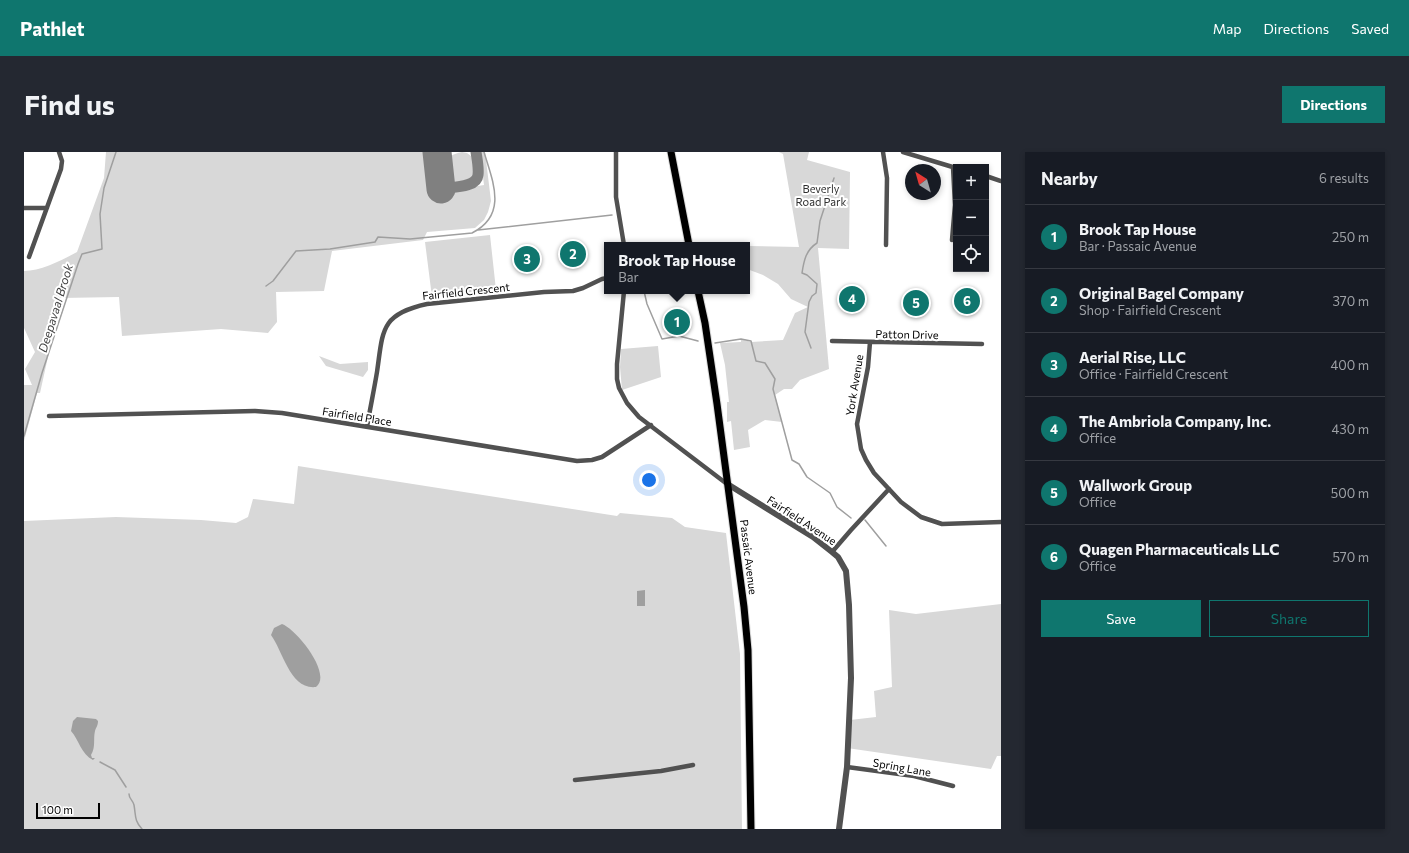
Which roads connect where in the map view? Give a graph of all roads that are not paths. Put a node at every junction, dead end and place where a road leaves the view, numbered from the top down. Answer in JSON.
{"nodes":[{"id":1,"x":59,"y":152,"type":"edge"},
{"id":2,"x":616,"y":152,"type":"edge"},
{"id":3,"x":671,"y":152,"type":"edge"},
{"id":4,"x":883,"y":152,"type":"edge"},
{"id":5,"x":903,"y":152,"type":"edge"},
{"id":6,"x":953,"y":167,"type":"edge"},
{"id":7,"x":989,"y":177,"type":"edge"},
{"id":8,"x":1001,"y":181,"type":"edge"},
{"id":9,"x":955,"y":200,"type":"edge"},
{"id":10,"x":24,"y":208,"type":"edge"},
{"id":11,"x":47,"y":208,"type":"junction"},
{"id":12,"x":952,"y":240,"type":"dead end"},
{"id":13,"x":624,"y":242,"type":"edge"},
{"id":14,"x":688,"y":242,"type":"edge"},
{"id":15,"x":886,"y":245,"type":"dead end"},
{"id":16,"x":29,"y":257,"type":"dead end"},
{"id":17,"x":604,"y":279,"type":"edge"},
{"id":18,"x":624,"y":294,"type":"edge"},
{"id":19,"x":699,"y":294,"type":"edge"},
{"id":20,"x":832,"y":341,"type":"dead end"},
{"id":21,"x":870,"y":342,"type":"junction"},
{"id":22,"x":982,"y":344,"type":"dead end"},
{"id":23,"x":49,"y":416,"type":"dead end"},
{"id":24,"x":651,"y":425,"type":"junction"},
{"id":25,"x":366,"y":426,"type":"junction"},
{"id":26,"x":728,"y":485,"type":"junction"},
{"id":27,"x":889,"y":489,"type":"junction"},
{"id":28,"x":1001,"y":522,"type":"edge"},
{"id":29,"x":832,"y":552,"type":"junction"},
{"id":30,"x":693,"y":765,"type":"dead end"},
{"id":31,"x":847,"y":767,"type":"junction"},
{"id":32,"x":575,"y":780,"type":"dead end"},
{"id":33,"x":953,"y":786,"type":"dead end"},
{"id":34,"x":751,"y":829,"type":"edge"},
{"id":35,"x":839,"y":829,"type":"edge"}],
"edges":[{"from":1,"to":11,"type":"street"},
{"from":2,"to":13,"type":"street"},
{"from":3,"to":14,"type":"main road"},
{"from":4,"to":15,"type":"street"},
{"from":5,"to":6,"type":"street"},
{"from":7,"to":8,"type":"street"},
{"from":9,"to":12,"type":"street"},
{"from":10,"to":11,"type":"street"},
{"from":11,"to":16,"type":"street"},
{"from":17,"to":25,"type":"street","name":"Fairfield Crescent"},
{"from":18,"to":24,"type":"street","name":"Fairfield Avenue"},
{"from":19,"to":26,"type":"main road","name":"Passaic Avenue"},
{"from":20,"to":21,"type":"street","name":"Patton Drive"},
{"from":21,"to":22,"type":"street","name":"Patton Drive"},
{"from":21,"to":27,"type":"street","name":"York Avenue"},
{"from":23,"to":25,"type":"street","name":"Fairfield Place"},
{"from":24,"to":25,"type":"street","name":"Fairfield Place"},
{"from":24,"to":26,"type":"street","name":"Fairfield Avenue"},
{"from":26,"to":29,"type":"street","name":"Fairfield Avenue"},
{"from":26,"to":34,"type":"main road","name":"Passaic Avenue"},
{"from":27,"to":28,"type":"street","name":"York Avenue"},
{"from":27,"to":29,"type":"street"},
{"from":29,"to":31,"type":"street","name":"Fairfield Avenue"},
{"from":30,"to":32,"type":"street"},
{"from":31,"to":33,"type":"street","name":"Spring Lane"},
{"from":31,"to":35,"type":"street","name":"Fairfield Avenue"}]}
